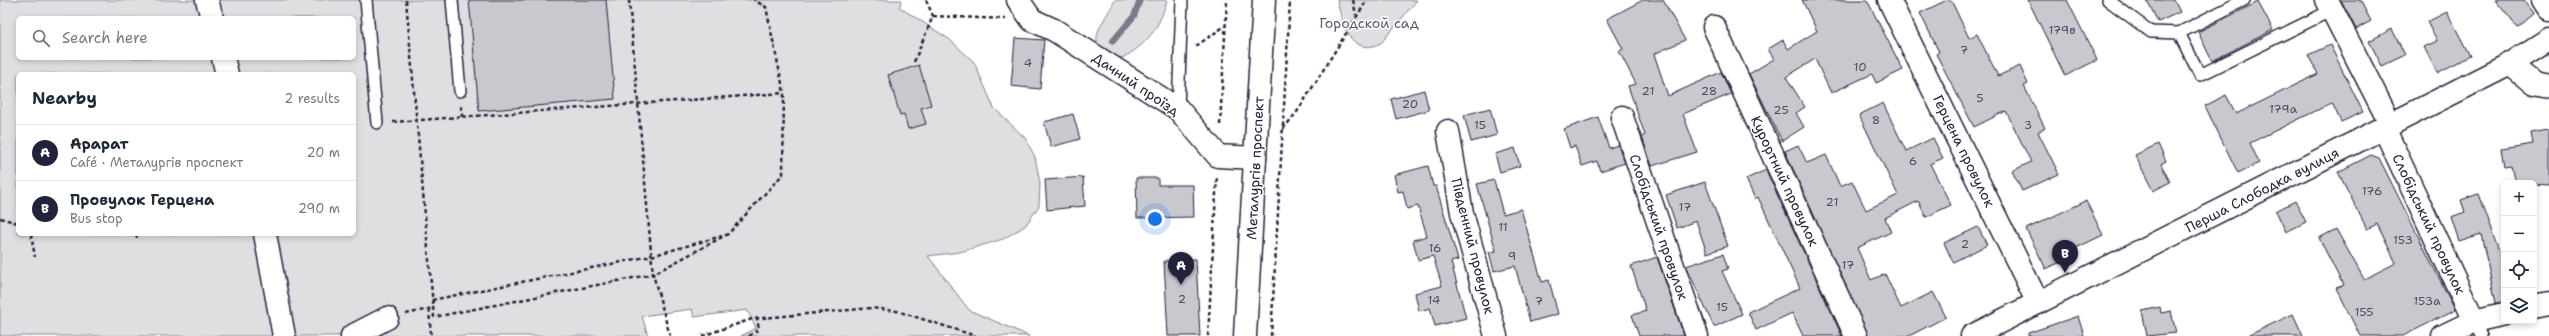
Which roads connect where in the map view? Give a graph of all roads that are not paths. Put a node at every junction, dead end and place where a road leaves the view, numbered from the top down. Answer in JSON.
{"nodes":[{"id":1,"x":207,"y":0,"type":"edge"},
{"id":2,"x":366,"y":0,"type":"edge"},
{"id":3,"x":452,"y":0,"type":"edge"},
{"id":4,"x":1018,"y":0,"type":"edge"},
{"id":5,"x":1182,"y":0,"type":"edge"},
{"id":6,"x":1264,"y":0,"type":"edge"},
{"id":7,"x":1889,"y":0,"type":"edge"},
{"id":8,"x":2108,"y":0,"type":"edge"},
{"id":9,"x":2244,"y":0,"type":"edge"},
{"id":10,"x":2543,"y":0,"type":"edge"},
{"id":11,"x":2329,"y":5,"type":"edge"},
{"id":12,"x":2549,"y":9,"type":"edge"},
{"id":13,"x":211,"y":16,"type":"edge"},
{"id":14,"x":1714,"y":27,"type":"dead end"},
{"id":15,"x":2179,"y":32,"type":"junction"},
{"id":16,"x":2549,"y":39,"type":"edge"},
{"id":17,"x":224,"y":60,"type":"edge"},
{"id":18,"x":2510,"y":64,"type":"junction"},
{"id":19,"x":226,"y":72,"type":"edge"},
{"id":20,"x":2549,"y":87,"type":"edge"},
{"id":21,"x":460,"y":91,"type":"dead end"},
{"id":22,"x":1178,"y":109,"type":"junction"},
{"id":23,"x":1622,"y":117,"type":"dead end"},
{"id":24,"x":377,"y":123,"type":"road end"},
{"id":25,"x":2388,"y":126,"type":"junction"},
{"id":26,"x":1448,"y":131,"type":"dead end"},
{"id":27,"x":1255,"y":158,"type":"junction"},
{"id":28,"x":265,"y":236,"type":"edge"},
{"id":29,"x":2038,"y":303,"type":"junction"},
{"id":30,"x":2549,"y":304,"type":"edge"},
{"id":31,"x":2537,"y":306,"type":"edge"},
{"id":32,"x":2501,"y":316,"type":"edge"},
{"id":33,"x":387,"y":318,"type":"dead end"},
{"id":34,"x":2477,"y":328,"type":"edge"},
{"id":35,"x":284,"y":336,"type":"edge"},
{"id":36,"x":352,"y":336,"type":"edge"},
{"id":37,"x":1245,"y":336,"type":"edge"},
{"id":38,"x":1496,"y":336,"type":"edge"},
{"id":39,"x":1696,"y":336,"type":"edge"},
{"id":40,"x":1856,"y":336,"type":"edge"},
{"id":41,"x":1972,"y":336,"type":"edge"},
{"id":42,"x":2443,"y":336,"type":"edge"}],
"edges":[{"from":1,"to":13,"type":"street"},
{"from":2,"to":24,"type":"lane"},
{"from":3,"to":21,"type":"lane"},
{"from":4,"to":22,"type":"street","name":"Дачний проїзд"},
{"from":5,"to":22,"type":"lane"},
{"from":6,"to":27,"type":"street","name":"Металургів проспект"},
{"from":7,"to":29,"type":"street","name":"Герцена провулок"},
{"from":8,"to":15,"type":"lane"},
{"from":9,"to":15,"type":"lane"},
{"from":10,"to":12,"type":"street"},
{"from":11,"to":15,"type":"lane"},
{"from":11,"to":25,"type":"street","name":"Слобідський провулок"},
{"from":14,"to":40,"type":"street","name":"Курортний провулок"},
{"from":16,"to":18,"type":"street","name":"Перша Слободка вулиця"},
{"from":17,"to":19,"type":"street"},
{"from":18,"to":20,"type":"street"},
{"from":18,"to":25,"type":"street","name":"Перша Слободка вулиця"},
{"from":22,"to":27,"type":"street","name":"Дачний проїзд"},
{"from":23,"to":39,"type":"street","name":"Слобідський провулок"},
{"from":25,"to":29,"type":"street","name":"Перша Слободка вулиця"},
{"from":25,"to":34,"type":"street","name":"Слобідський провулок"},
{"from":26,"to":38,"type":"street","name":"Південний провулок"},
{"from":27,"to":37,"type":"street","name":"Металургів проспект"},
{"from":28,"to":35,"type":"street"},
{"from":29,"to":41,"type":"street","name":"Перша Слободка вулиця"},
{"from":30,"to":31,"type":"street"},
{"from":32,"to":34,"type":"street"},
{"from":33,"to":36,"type":"street"},
{"from":34,"to":42,"type":"street"}]}
